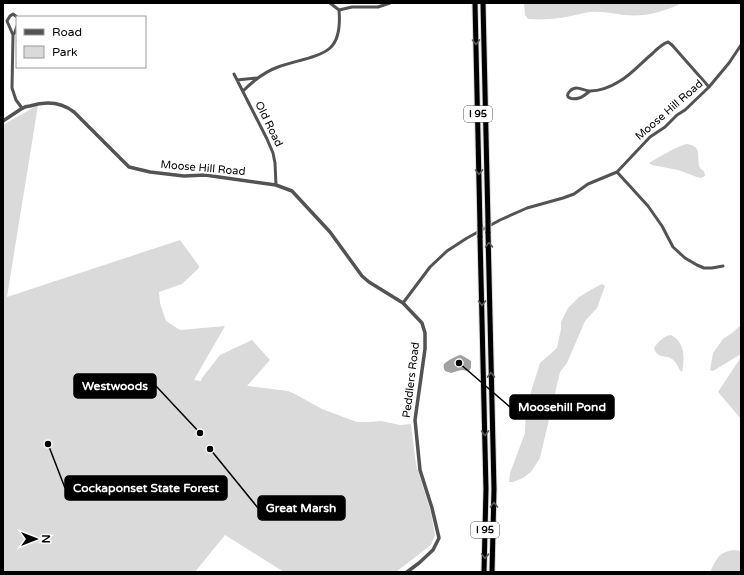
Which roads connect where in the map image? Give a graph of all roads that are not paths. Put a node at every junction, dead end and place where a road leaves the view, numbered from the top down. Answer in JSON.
{"nodes":[{"id":1,"x":330,"y":3,"type":"edge"},
{"id":2,"x":390,"y":3,"type":"edge"},
{"id":3,"x":475,"y":3,"type":"edge"},
{"id":4,"x":483,"y":3,"type":"edge"},
{"id":5,"x":381,"y":4,"type":"edge"},
{"id":6,"x":340,"y":10,"type":"junction"},
{"id":7,"x":16,"y":16,"type":"edge"},
{"id":8,"x":16,"y":29,"type":"edge"},
{"id":9,"x":12,"y":35,"type":"junction"},
{"id":10,"x":741,"y":45,"type":"edge"},
{"id":11,"x":234,"y":74,"type":"dead end"},
{"id":12,"x":257,"y":78,"type":"junction"},
{"id":13,"x":237,"y":80,"type":"junction"},
{"id":14,"x":709,"y":87,"type":"junction"},
{"id":15,"x":243,"y":91,"type":"junction"},
{"id":16,"x":590,"y":91,"type":"junction"},
{"id":17,"x":22,"y":108,"type":"junction"},
{"id":18,"x":3,"y":121,"type":"edge"},
{"id":19,"x":617,"y":172,"type":"junction"},
{"id":20,"x":276,"y":185,"type":"junction"},
{"id":21,"x":724,"y":266,"type":"dead end"},
{"id":22,"x":403,"y":303,"type":"junction"},
{"id":23,"x":407,"y":572,"type":"edge"},
{"id":24,"x":484,"y":572,"type":"edge"},
{"id":25,"x":492,"y":572,"type":"edge"}],
"edges":[{"from":1,"to":6,"type":"street"},
{"from":2,"to":5,"type":"street"},
{"from":3,"to":24,"type":"highway","number":"I 95","one_way":true,"bridge":true},
{"from":25,"to":4,"type":"highway","number":"I 95","one_way":true,"bridge":true},
{"from":5,"to":6,"type":"street"},
{"from":6,"to":12,"type":"street"},
{"from":7,"to":9,"type":"street"},
{"from":8,"to":9,"type":"street"},
{"from":9,"to":17,"type":"street"},
{"from":10,"to":14,"type":"street","name":"Moose Hill Road"},
{"from":11,"to":13,"type":"street","name":"Old Road"},
{"from":12,"to":13,"type":"street"},
{"from":12,"to":15,"type":"street"},
{"from":13,"to":15,"type":"street","name":"Old Road"},
{"from":14,"to":16,"type":"street"},
{"from":14,"to":19,"type":"street","name":"Moose Hill Road"},
{"from":15,"to":20,"type":"street","name":"Old Road"},
{"from":16,"to":16,"type":"street"},
{"from":17,"to":18,"type":"street","name":"Moose Hill Road"},
{"from":17,"to":20,"type":"street","name":"Moose Hill Road"},
{"from":19,"to":21,"type":"street"},
{"from":19,"to":22,"type":"street","name":"Moose Hill Road"},
{"from":20,"to":22,"type":"street","name":"Moose Hill Road"},
{"from":22,"to":23,"type":"street","name":"Peddlers Road"}]}
